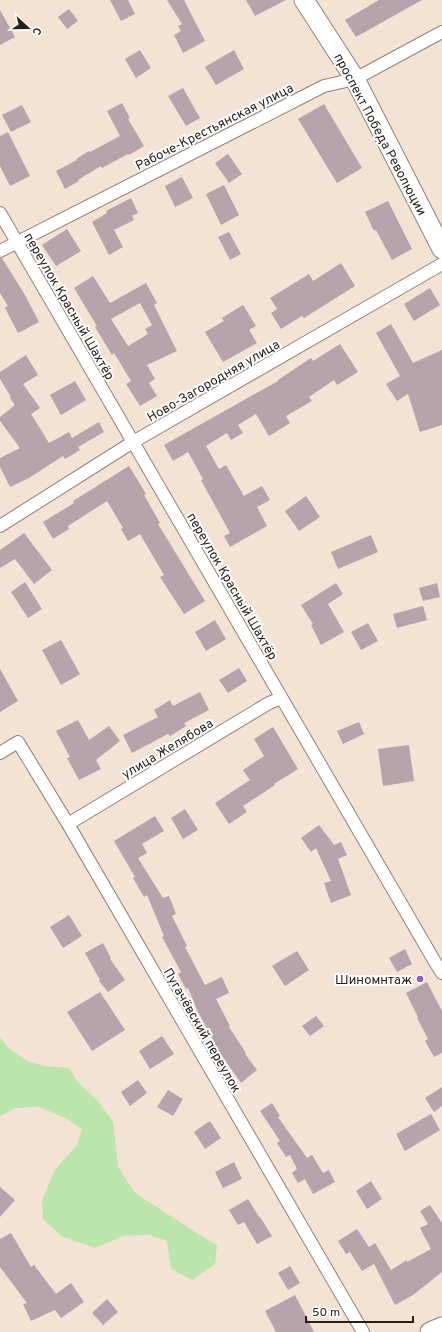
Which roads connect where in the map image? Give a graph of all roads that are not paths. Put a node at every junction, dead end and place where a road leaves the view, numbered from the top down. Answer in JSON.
{"nodes":[{"id":1,"x":304,"y":0,"type":"edge"},
{"id":2,"x":442,"y":32,"type":"edge"},
{"id":3,"x":355,"y":80,"type":"junction"},
{"id":4,"x":0,"y":213,"type":"edge"},
{"id":5,"x":17,"y":243,"type":"junction"},
{"id":6,"x":442,"y":249,"type":"edge"},
{"id":7,"x":0,"y":251,"type":"edge"},
{"id":8,"x":442,"y":264,"type":"edge"},
{"id":9,"x":133,"y":442,"type":"junction"},
{"id":10,"x":0,"y":526,"type":"edge"},
{"id":11,"x":281,"y":698,"type":"junction"},
{"id":12,"x":0,"y":753,"type":"edge"},
{"id":13,"x":68,"y":824,"type":"junction"},
{"id":14,"x":442,"y":973,"type":"edge"},
{"id":15,"x":442,"y":1327,"type":"edge"},
{"id":16,"x":363,"y":1332,"type":"edge"},
{"id":17,"x":430,"y":1332,"type":"edge"}],
"edges":[{"from":1,"to":3,"type":"main road","name":"проспект Победа Революции"},
{"from":2,"to":3,"type":"street","name":"Рабоче-Крестьянская улица"},
{"from":3,"to":5,"type":"street","name":"Рабоче-Крестьянская улица"},
{"from":3,"to":6,"type":"main road","name":"проспект Победа Революции"},
{"from":4,"to":5,"type":"street","name":"переулок Красный Шахтёр"},
{"from":5,"to":7,"type":"street","name":"Рабоче-Крестьянская улица"},
{"from":5,"to":9,"type":"street","name":"переулок Красный Шахтёр"},
{"from":8,"to":9,"type":"street","name":"Ново-Загородняя улица"},
{"from":9,"to":10,"type":"street","name":"Ново-Загородняя улица"},
{"from":9,"to":11,"type":"street","name":"переулок Красный Шахтёр"},
{"from":11,"to":13,"type":"street","name":"улица Желябова"},
{"from":11,"to":14,"type":"street","name":"переулок Красный Шахтёр"},
{"from":12,"to":13,"type":"street","name":"Пугачёвский переулок"},
{"from":13,"to":16,"type":"street","name":"Пугачёвский переулок"},
{"from":15,"to":17,"type":"main road"}]}
